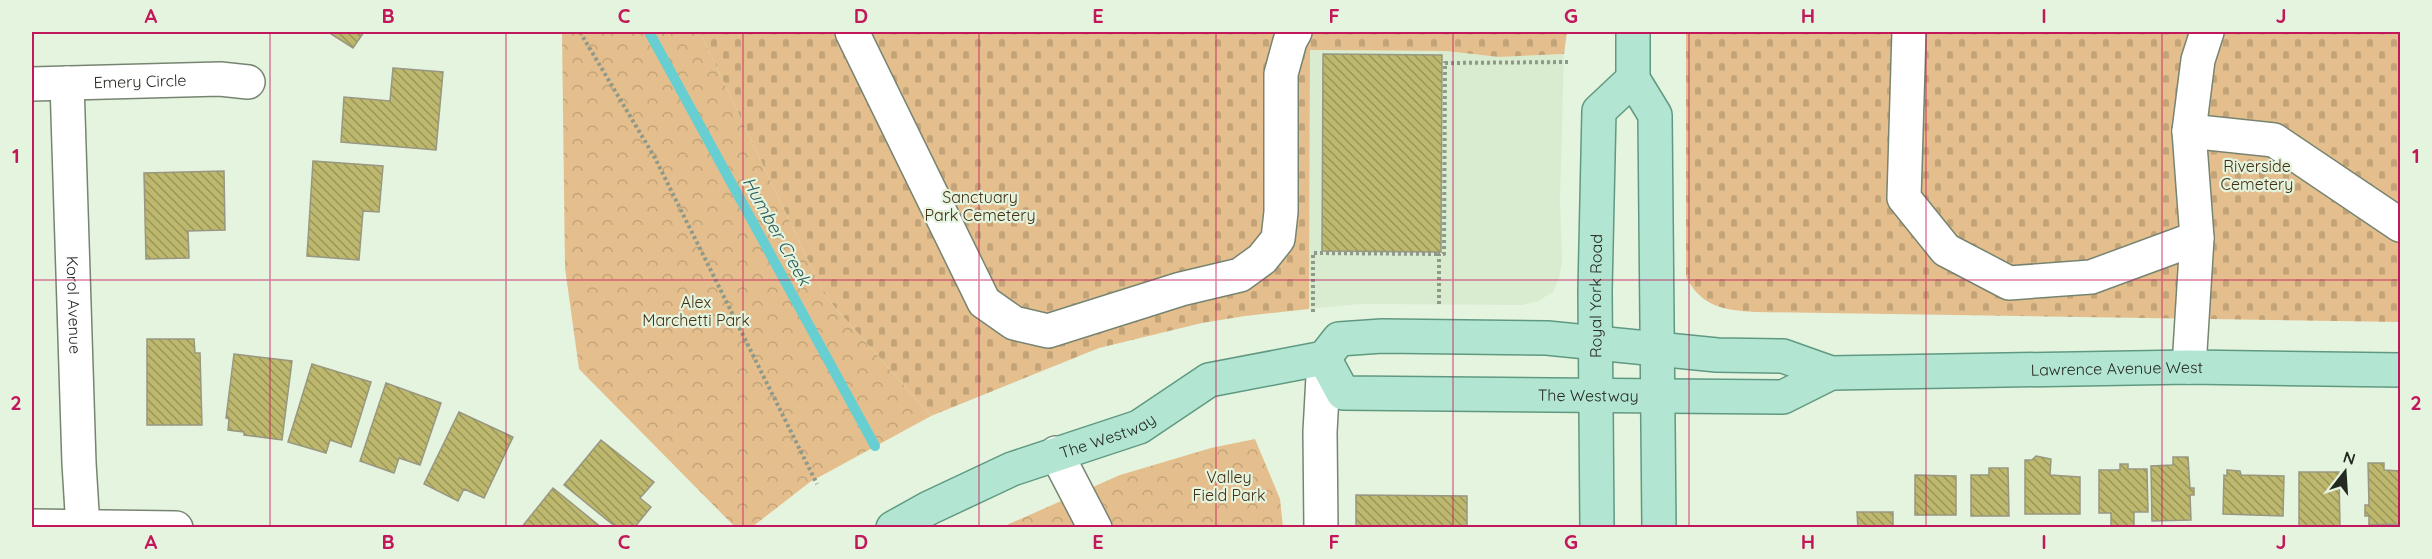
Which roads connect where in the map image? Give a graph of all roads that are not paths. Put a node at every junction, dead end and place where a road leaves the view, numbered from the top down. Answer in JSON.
{"nodes":[{"id":1,"x":852,"y":32,"type":"edge"},
{"id":2,"x":1295,"y":32,"type":"edge"},
{"id":3,"x":1633,"y":32,"type":"edge"},
{"id":4,"x":1909,"y":32,"type":"edge"},
{"id":5,"x":2207,"y":32,"type":"edge"},
{"id":6,"x":1633,"y":79,"type":"junction"},
{"id":7,"x":248,"y":82,"type":"dead end"},
{"id":8,"x":67,"y":83,"type":"junction"},
{"id":9,"x":32,"y":84,"type":"edge"},
{"id":10,"x":2189,"y":131,"type":"junction"},
{"id":11,"x":2400,"y":225,"type":"edge"},
{"id":12,"x":2197,"y":238,"type":"junction"},
{"id":13,"x":1595,"y":342,"type":"junction"},
{"id":14,"x":1656,"y":349,"type":"junction"},
{"id":15,"x":1324,"y":358,"type":"junction"},
{"id":16,"x":2189,"y":367,"type":"junction"},
{"id":17,"x":2400,"y":370,"type":"edge"},
{"id":18,"x":1831,"y":373,"type":"junction"},
{"id":19,"x":1595,"y":395,"type":"junction"},
{"id":20,"x":1657,"y":396,"type":"junction"},
{"id":21,"x":1056,"y":453,"type":"junction"},
{"id":22,"x":32,"y":526,"type":"edge"},
{"id":23,"x":83,"y":526,"type":"edge"},
{"id":24,"x":176,"y":528,"type":"edge"},
{"id":25,"x":893,"y":528,"type":"edge"},
{"id":26,"x":1095,"y":528,"type":"edge"},
{"id":27,"x":1321,"y":528,"type":"edge"},
{"id":28,"x":1597,"y":528,"type":"edge"},
{"id":29,"x":1659,"y":528,"type":"edge"}],
"edges":[{"from":1,"to":2,"type":"street"},
{"from":3,"to":6,"type":"main road"},
{"from":4,"to":12,"type":"street"},
{"from":5,"to":10,"type":"street"},
{"from":6,"to":13,"type":"main road","name":"Royal York Road"},
{"from":6,"to":14,"type":"main road"},
{"from":7,"to":8,"type":"street","name":"Emery Circle"},
{"from":8,"to":9,"type":"street","name":"Emery Circle"},
{"from":8,"to":23,"type":"street","name":"Korol Avenue"},
{"from":10,"to":11,"type":"street"},
{"from":10,"to":12,"type":"street"},
{"from":12,"to":16,"type":"street"},
{"from":13,"to":14,"type":"main road"},
{"from":13,"to":15,"type":"main road"},
{"from":13,"to":19,"type":"main road","name":"Royal York Road"},
{"from":14,"to":18,"type":"main road","name":"Lawrence Avenue West"},
{"from":14,"to":20,"type":"main road"},
{"from":15,"to":19,"type":"main road","name":"The Westway"},
{"from":15,"to":21,"type":"main road","name":"The Westway"},
{"from":15,"to":27,"type":"street"},
{"from":16,"to":17,"type":"main road","name":"Lawrence Avenue West"},
{"from":16,"to":18,"type":"main road","name":"Lawrence Avenue West"},
{"from":18,"to":20,"type":"main road","name":"Lawrence Avenue West"},
{"from":19,"to":20,"type":"main road","name":"The Westway"},
{"from":19,"to":28,"type":"main road","name":"Royal York Road"},
{"from":20,"to":29,"type":"main road"},
{"from":21,"to":25,"type":"main road","name":"The Westway"},
{"from":21,"to":26,"type":"street"},
{"from":22,"to":23,"type":"street"},
{"from":23,"to":24,"type":"street"}]}
